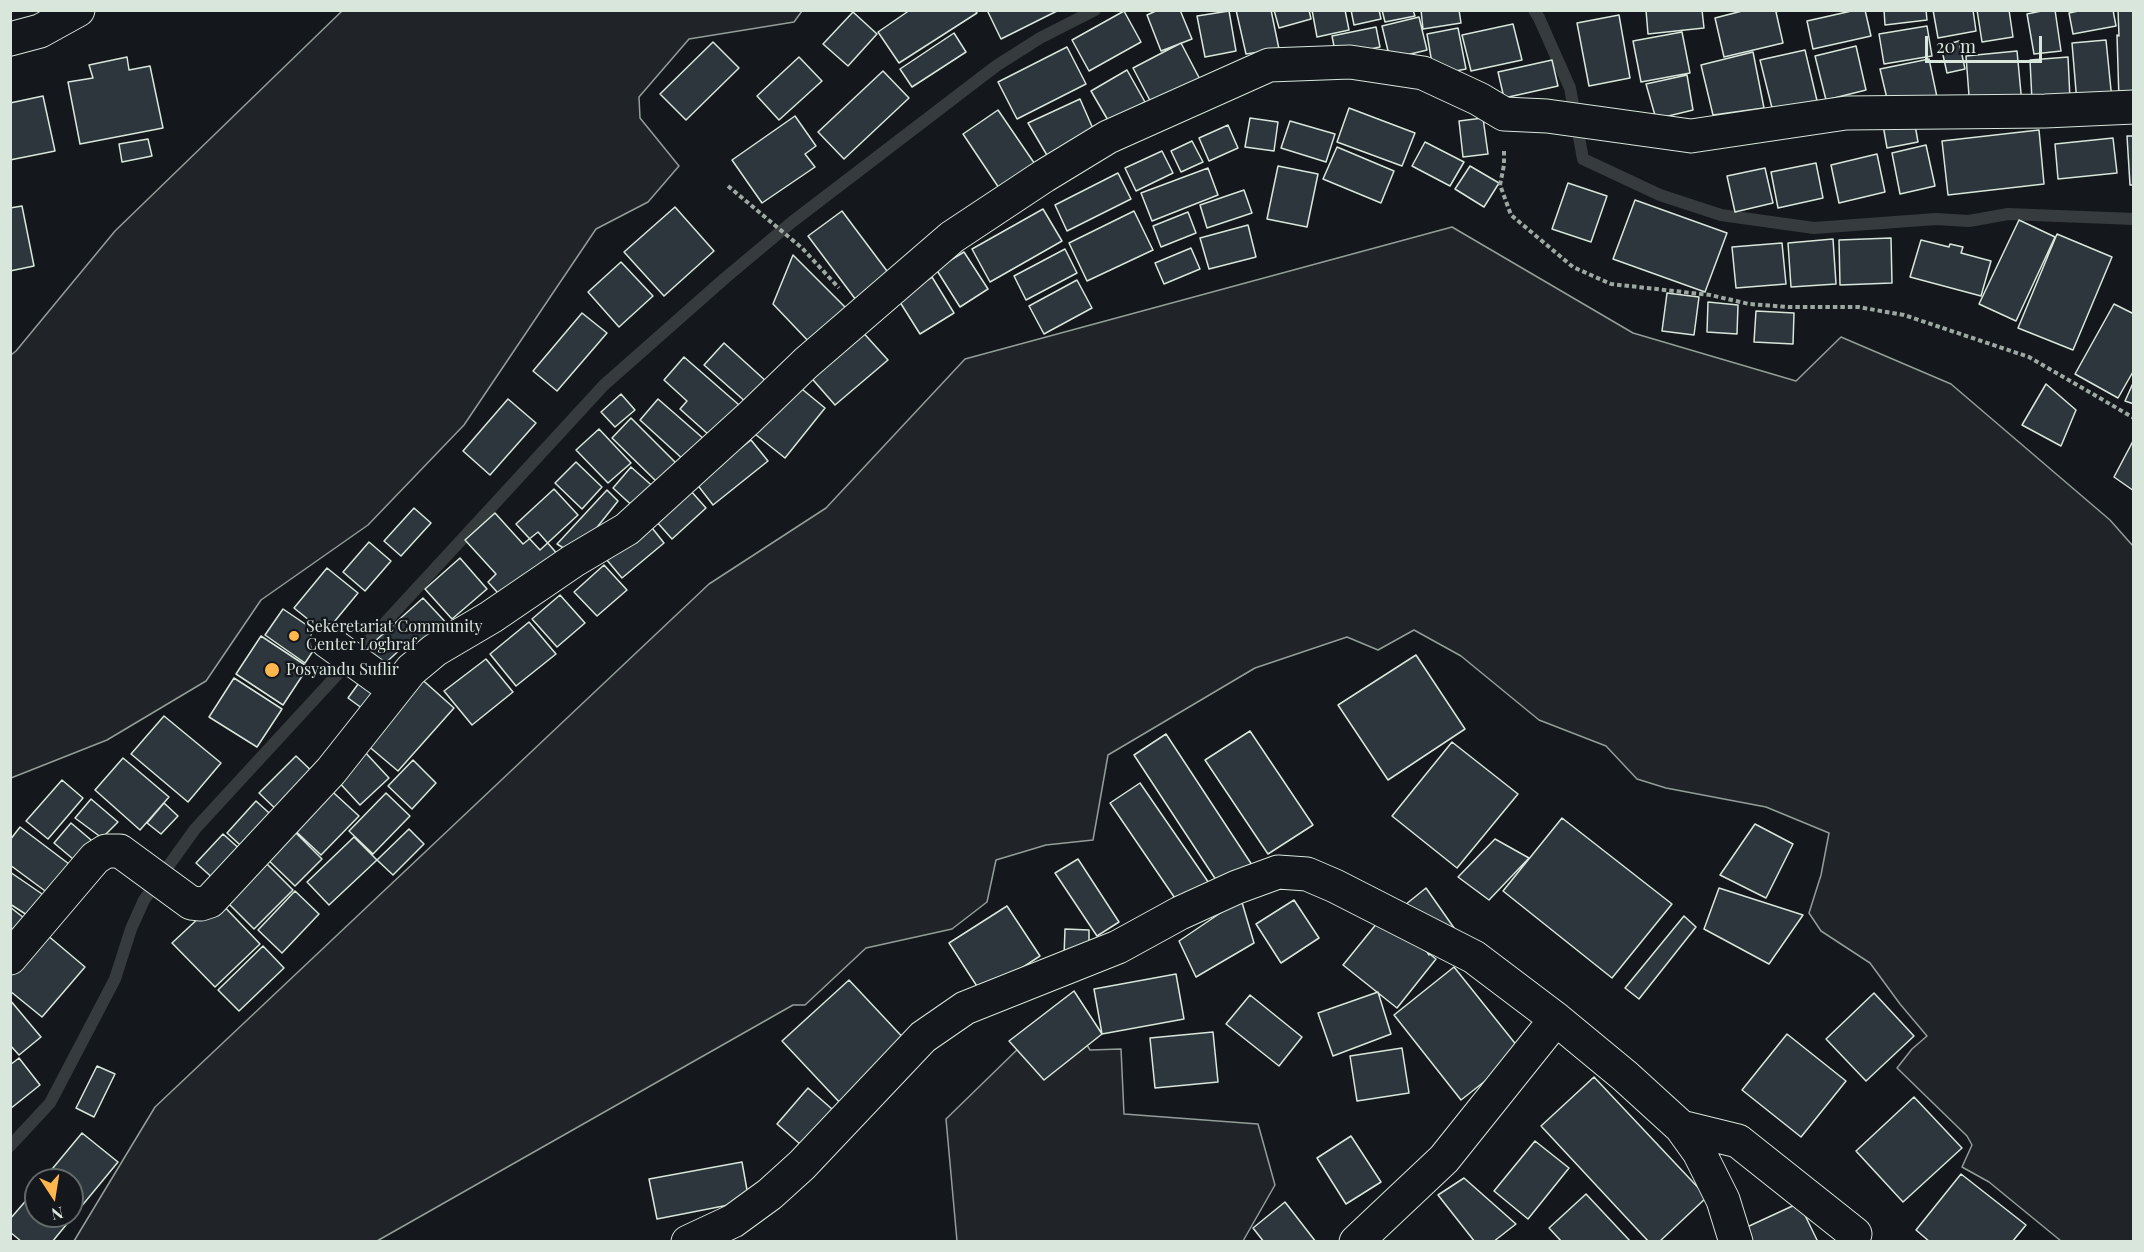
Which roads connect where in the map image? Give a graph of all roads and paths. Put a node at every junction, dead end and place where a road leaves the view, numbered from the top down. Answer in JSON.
{"nodes":[{"id":1,"x":78,"y":10,"type":"edge"},
{"id":2,"x":10,"y":39,"type":"edge"},
{"id":3,"x":2133,"y":107,"type":"edge"},
{"id":4,"x":1504,"y":114,"type":"junction"},
{"id":5,"x":728,"y":186,"type":"dead end"},
{"id":6,"x":862,"y":313,"type":"junction"},
{"id":7,"x":2133,"y":418,"type":"edge"},
{"id":8,"x":331,"y":645,"type":"dead end"},
{"id":9,"x":383,"y":682,"type":"junction"},
{"id":10,"x":10,"y":958,"type":"edge"},
{"id":11,"x":1556,"y":1019,"type":"junction"},
{"id":12,"x":1681,"y":1127,"type":"junction"},
{"id":13,"x":1855,"y":1234,"type":"dead end"},
{"id":14,"x":688,"y":1242,"type":"edge"},
{"id":15,"x":1356,"y":1242,"type":"edge"},
{"id":16,"x":1736,"y":1242,"type":"edge"}],
"edges":[{"from":1,"to":2,"type":"street"},
{"from":3,"to":4,"type":"street"},
{"from":4,"to":6,"type":"street"},
{"from":4,"to":7,"type":"path"},
{"from":5,"to":6,"type":"path"},
{"from":6,"to":9,"type":"street"},
{"from":8,"to":9,"type":"street"},
{"from":9,"to":10,"type":"street"},
{"from":11,"to":12,"type":"street"},
{"from":11,"to":14,"type":"street"},
{"from":11,"to":15,"type":"street"},
{"from":12,"to":13,"type":"street"},
{"from":12,"to":16,"type":"street"}]}
